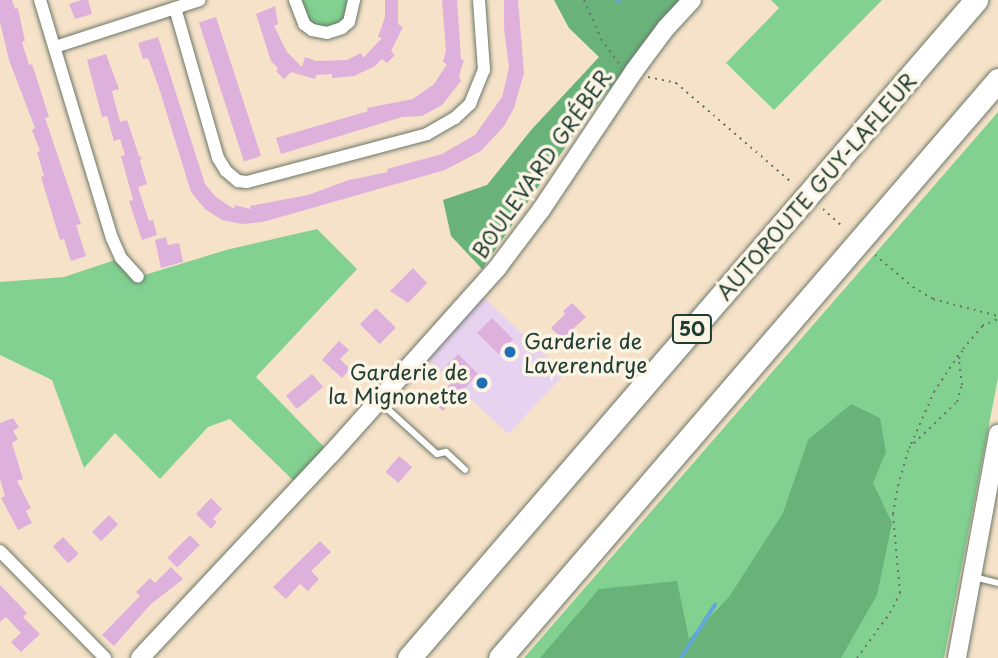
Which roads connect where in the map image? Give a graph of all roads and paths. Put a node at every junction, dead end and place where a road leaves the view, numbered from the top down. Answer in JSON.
{"nodes":[{"id":1,"x":40,"y":0,"type":"edge"},
{"id":2,"x":201,"y":0,"type":"edge"},
{"id":3,"x":295,"y":0,"type":"edge"},
{"id":4,"x":354,"y":0,"type":"edge"},
{"id":5,"x":479,"y":0,"type":"edge"},
{"id":6,"x":584,"y":0,"type":"edge"},
{"id":7,"x":692,"y":0,"type":"edge"},
{"id":8,"x":976,"y":0,"type":"edge"},
{"id":9,"x":175,"y":8,"type":"junction"},
{"id":10,"x":55,"y":47,"type":"junction"},
{"id":11,"x":628,"y":68,"type":"dead end"},
{"id":12,"x":646,"y":76,"type":"dead end"},
{"id":13,"x":998,"y":80,"type":"edge"},
{"id":14,"x":791,"y":182,"type":"dead end"},
{"id":15,"x":823,"y":209,"type":"dead end"},
{"id":16,"x":843,"y":227,"type":"dead end"},
{"id":17,"x":875,"y":255,"type":"dead end"},
{"id":18,"x":138,"y":277,"type":"dead end"},
{"id":19,"x":998,"y":317,"type":"edge"},
{"id":20,"x":963,"y":349,"type":"junction"},
{"id":21,"x":379,"y":401,"type":"junction"},
{"id":22,"x":998,"y":434,"type":"edge"},
{"id":23,"x":909,"y":449,"type":"junction"},
{"id":24,"x":465,"y":470,"type":"dead end"},
{"id":25,"x":0,"y":551,"type":"edge"},
{"id":26,"x":972,"y":577,"type":"junction"},
{"id":27,"x":998,"y":583,"type":"edge"},
{"id":28,"x":105,"y":658,"type":"edge"},
{"id":29,"x":140,"y":658,"type":"edge"},
{"id":30,"x":409,"y":658,"type":"edge"},
{"id":31,"x":500,"y":658,"type":"edge"},
{"id":32,"x":857,"y":658,"type":"edge"},
{"id":33,"x":957,"y":658,"type":"edge"}],
"edges":[{"from":1,"to":10,"type":"street"},
{"from":2,"to":9,"type":"street"},
{"from":3,"to":4,"type":"street"},
{"from":5,"to":9,"type":"street"},
{"from":6,"to":11,"type":"path"},
{"from":7,"to":21,"type":"street","name":"BOULEVARD GRÉBER"},
{"from":8,"to":30,"type":"highway","name":"AUTOROUTE GUY-LAFLEUR","number":"50"},
{"from":9,"to":10,"type":"street"},
{"from":10,"to":18,"type":"street"},
{"from":12,"to":14,"type":"path"},
{"from":13,"to":31,"type":"highway"},
{"from":15,"to":16,"type":"path"},
{"from":17,"to":19,"type":"path"},
{"from":19,"to":20,"type":"path"},
{"from":20,"to":23,"type":"path"},
{"from":20,"to":23,"type":"path"},
{"from":21,"to":24,"type":"lane"},
{"from":21,"to":29,"type":"street","name":"BOULEVARD GRÉBER"},
{"from":22,"to":26,"type":"street"},
{"from":23,"to":32,"type":"path"},
{"from":25,"to":28,"type":"street"},
{"from":26,"to":27,"type":"lane"},
{"from":26,"to":33,"type":"street"}]}
